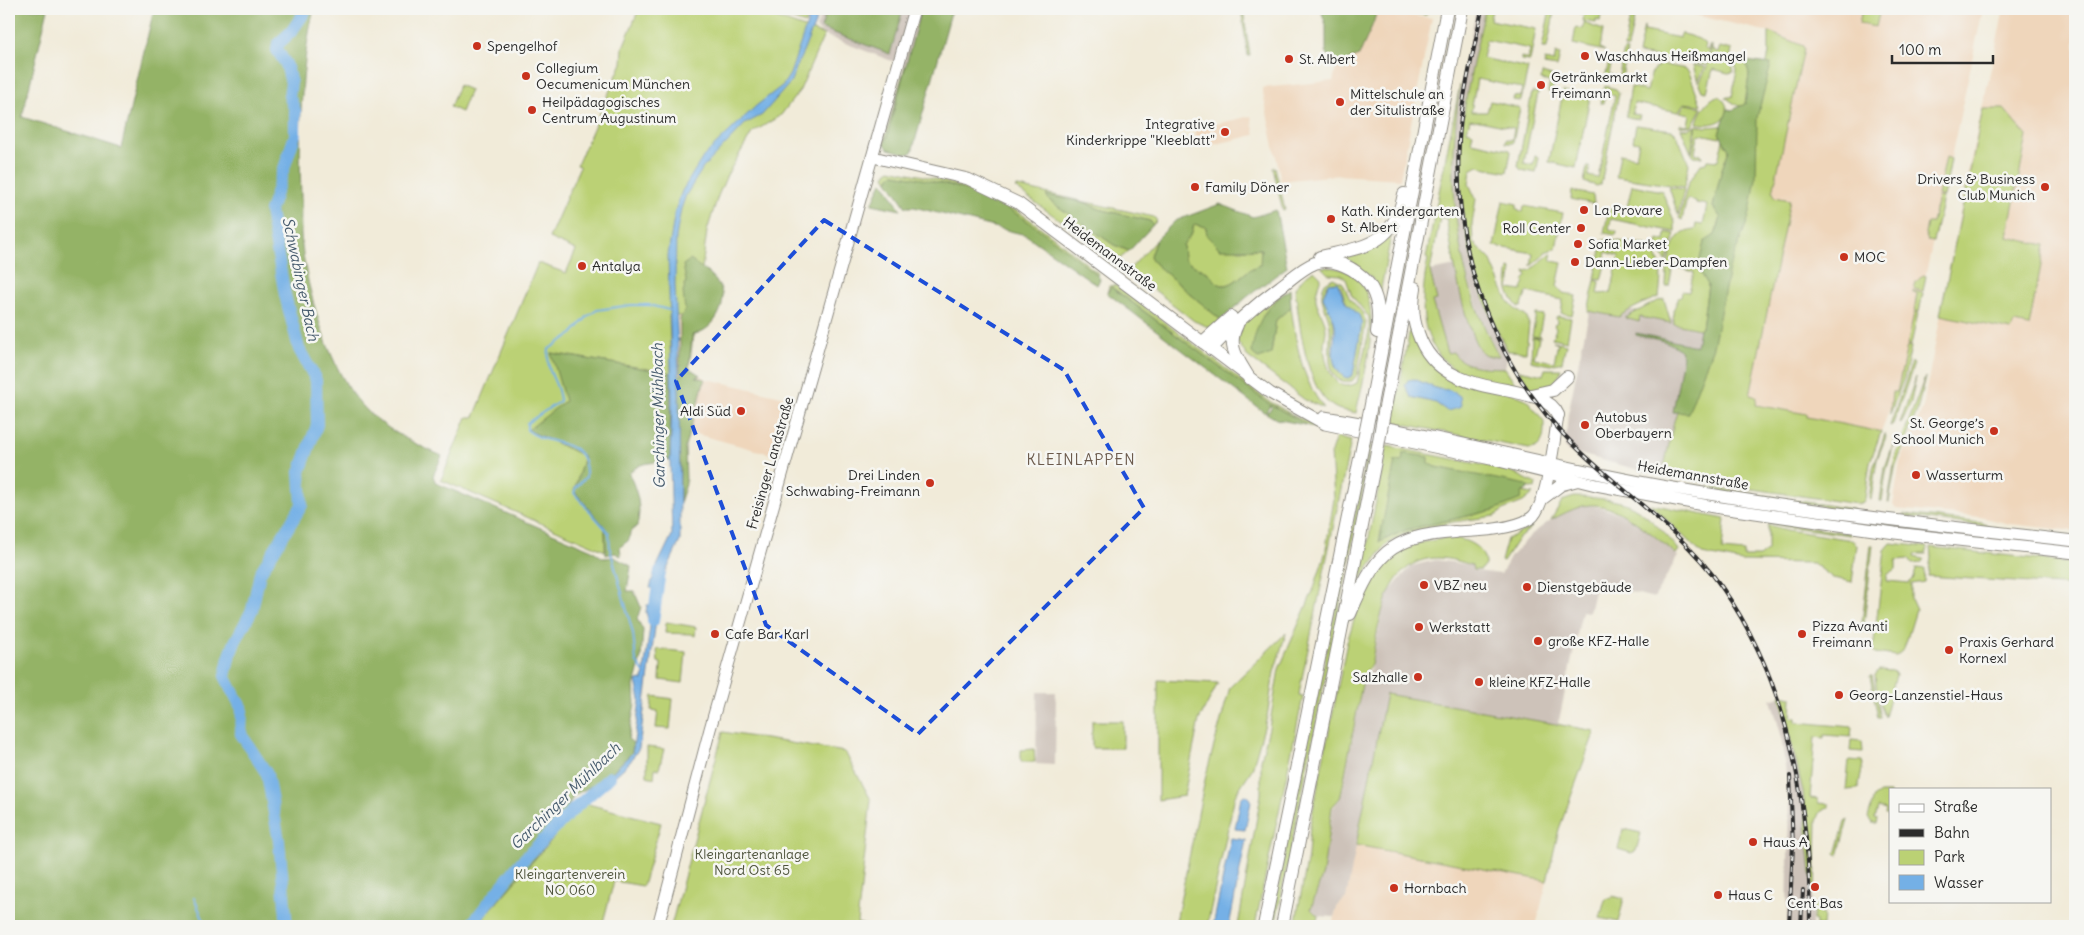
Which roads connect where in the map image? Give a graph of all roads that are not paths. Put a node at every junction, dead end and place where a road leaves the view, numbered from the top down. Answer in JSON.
{"nodes":[{"id":1,"x":914,"y":9,"type":"edge"},
{"id":2,"x":1447,"y":9,"type":"edge"},
{"id":3,"x":1462,"y":9,"type":"edge"},
{"id":4,"x":1419,"y":152,"type":"junction"},
{"id":5,"x":873,"y":157,"type":"junction"},
{"id":6,"x":1421,"y":214,"type":"junction"},
{"id":7,"x":1301,"y":268,"type":"junction"},
{"id":8,"x":1279,"y":283,"type":"junction"},
{"id":9,"x":1240,"y":318,"type":"junction"},
{"id":10,"x":1207,"y":346,"type":"junction"},
{"id":11,"x":1248,"y":378,"type":"junction"},
{"id":12,"x":1567,"y":378,"type":"dead end"},
{"id":13,"x":1529,"y":396,"type":"junction"},
{"id":14,"x":1370,"y":409,"type":"junction"},
{"id":15,"x":1558,"y":415,"type":"joint"},
{"id":16,"x":1549,"y":468,"type":"junction"},
{"id":17,"x":1576,"y":481,"type":"junction"},
{"id":18,"x":1652,"y":483,"type":"junction"},
{"id":19,"x":1649,"y":495,"type":"junction"},
{"id":20,"x":1541,"y":500,"type":"junction"},
{"id":21,"x":1455,"y":532,"type":"joint"},
{"id":22,"x":2075,"y":541,"type":"edge"},
{"id":23,"x":2075,"y":553,"type":"edge"},
{"id":24,"x":1341,"y":632,"type":"junction"},
{"id":25,"x":658,"y":926,"type":"edge"},
{"id":26,"x":1264,"y":926,"type":"edge"},
{"id":27,"x":1282,"y":926,"type":"edge"}],
"edges":[{"from":1,"to":5,"type":"main road","name":"Freisinger Landstraße"},
{"from":2,"to":4,"type":"highway"},
{"from":3,"to":6,"type":"highway"},
{"from":4,"to":7,"type":"highway"},
{"from":4,"to":14,"type":"highway"},
{"from":5,"to":10,"type":"main road","name":"Heidemannstraße"},
{"from":5,"to":25,"type":"main road","name":"Freisinger Landstraße"},
{"from":6,"to":13,"type":"highway"},
{"from":6,"to":24,"type":"highway","bridge":true},
{"from":7,"to":8,"type":"highway"},
{"from":7,"to":14,"type":"highway"},
{"from":8,"to":9,"type":"highway"},
{"from":8,"to":10,"type":"highway"},
{"from":9,"to":10,"type":"highway"},
{"from":9,"to":11,"type":"highway"},
{"from":10,"to":11,"type":"main road","name":"Heidemannstraße"},
{"from":11,"to":16,"type":"main road","name":"Heidemannstraße"},
{"from":12,"to":13,"type":"highway"},
{"from":13,"to":15,"type":"highway"},
{"from":14,"to":26,"type":"highway","bridge":true},
{"from":15,"to":16,"type":"main road"},
{"from":16,"to":17,"type":"main road","name":"Heidemannstraße"},
{"from":16,"to":18,"type":"main road","name":"Heidemannstraße"},
{"from":16,"to":20,"type":"main road"},
{"from":17,"to":19,"type":"main road","name":"Heidemannstraße"},
{"from":17,"to":20,"type":"main road"},
{"from":18,"to":19,"type":"main road"},
{"from":18,"to":22,"type":"main road","name":"Heidemannstraße"},
{"from":19,"to":23,"type":"main road","name":"Heidemannstraße"},
{"from":20,"to":21,"type":"main road"},
{"from":21,"to":24,"type":"highway"},
{"from":24,"to":27,"type":"highway"}]}
